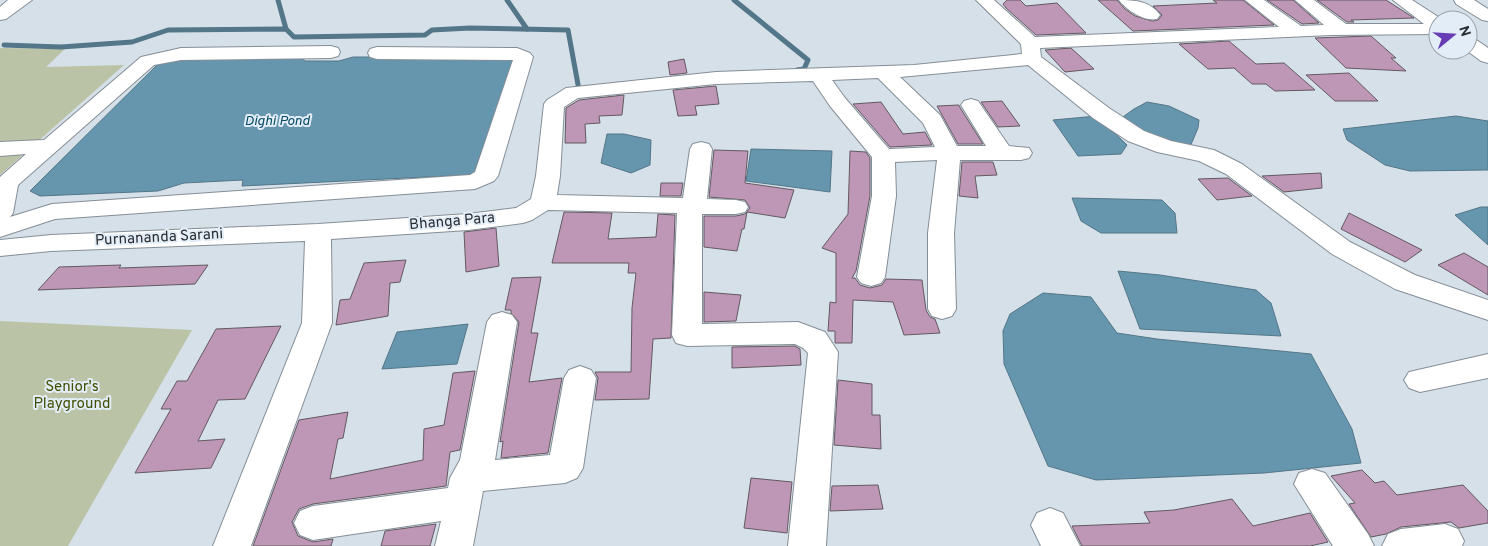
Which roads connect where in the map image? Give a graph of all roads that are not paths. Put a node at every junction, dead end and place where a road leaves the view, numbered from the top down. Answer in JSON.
{"nodes":[{"id":1,"x":24,"y":0,"type":"edge"},
{"id":2,"x":984,"y":0,"type":"edge"},
{"id":3,"x":1127,"y":0,"type":"edge"},
{"id":4,"x":1253,"y":0,"type":"edge"},
{"id":5,"x":1303,"y":0,"type":"edge"},
{"id":6,"x":1401,"y":0,"type":"edge"},
{"id":7,"x":1462,"y":0,"type":"edge"},
{"id":8,"x":0,"y":15,"type":"edge"},
{"id":9,"x":1151,"y":15,"type":"dead end"},
{"id":10,"x":1488,"y":16,"type":"edge"},
{"id":11,"x":1428,"y":20,"type":"edge"},
{"id":12,"x":1428,"y":27,"type":"edge"},
{"id":13,"x":1342,"y":30,"type":"junction"},
{"id":14,"x":1296,"y":31,"type":"junction"},
{"id":15,"x":1031,"y":51,"type":"junction"},
{"id":16,"x":331,"y":52,"type":"dead end"},
{"id":17,"x":377,"y":53,"type":"dead end"},
{"id":18,"x":883,"y":72,"type":"junction"},
{"id":19,"x":820,"y":76,"type":"junction"},
{"id":20,"x":971,"y":104,"type":"dead end"},
{"id":21,"x":51,"y":146,"type":"junction"},
{"id":22,"x":0,"y":149,"type":"edge"},
{"id":23,"x":701,"y":149,"type":"dead end"},
{"id":24,"x":949,"y":153,"type":"junction"},
{"id":25,"x":883,"y":156,"type":"junction"},
{"id":26,"x":543,"y":202,"type":"junction"},
{"id":27,"x":692,"y":206,"type":"junction"},
{"id":28,"x":736,"y":207,"type":"dead end"},
{"id":29,"x":0,"y":213,"type":"edge"},
{"id":30,"x":318,"y":232,"type":"junction"},
{"id":31,"x":1,"y":239,"type":"edge"},
{"id":32,"x":870,"y":277,"type":"dead end"},
{"id":33,"x":942,"y":309,"type":"dead end"},
{"id":34,"x":1488,"y":310,"type":"edge"},
{"id":35,"x":502,"y":322,"type":"dead end"},
{"id":36,"x":1488,"y":366,"type":"edge"},
{"id":37,"x":580,"y":378,"type":"dead end"},
{"id":38,"x":1420,"y":380,"type":"dead end"},
{"id":39,"x":1312,"y":484,"type":"dead end"},
{"id":40,"x":465,"y":490,"type":"junction"},
{"id":41,"x":314,"y":523,"type":"dead end"},
{"id":42,"x":1445,"y":541,"type":"dead end"},
{"id":43,"x":232,"y":546,"type":"edge"},
{"id":44,"x":454,"y":546,"type":"edge"},
{"id":45,"x":807,"y":546,"type":"edge"},
{"id":46,"x":1355,"y":546,"type":"edge"},
{"id":47,"x":1402,"y":546,"type":"edge"}],
"edges":[{"from":1,"to":8,"type":"street"},
{"from":2,"to":15,"type":"street"},
{"from":3,"to":9,"type":"street"},
{"from":4,"to":14,"type":"street"},
{"from":5,"to":13,"type":"street"},
{"from":6,"to":11,"type":"street"},
{"from":7,"to":10,"type":"street"},
{"from":12,"to":13,"type":"street"},
{"from":13,"to":14,"type":"street"},
{"from":14,"to":15,"type":"street"},
{"from":15,"to":18,"type":"street"},
{"from":15,"to":34,"type":"street"},
{"from":16,"to":21,"type":"street"},
{"from":17,"to":31,"type":"street"},
{"from":18,"to":19,"type":"street"},
{"from":18,"to":24,"type":"street"},
{"from":19,"to":25,"type":"street"},
{"from":19,"to":26,"type":"street"},
{"from":20,"to":24,"type":"street"},
{"from":21,"to":22,"type":"street"},
{"from":21,"to":29,"type":"street"},
{"from":23,"to":27,"type":"street"},
{"from":24,"to":25,"type":"street"},
{"from":24,"to":33,"type":"street"},
{"from":25,"to":32,"type":"street"},
{"from":26,"to":27,"type":"street"},
{"from":26,"to":30,"type":"street","name":"Bhanga Para"},
{"from":27,"to":28,"type":"street"},
{"from":27,"to":45,"type":"street"},
{"from":30,"to":31,"type":"street","name":"Purnananda Sarani"},
{"from":30,"to":43,"type":"street"},
{"from":35,"to":40,"type":"street"},
{"from":36,"to":38,"type":"street"},
{"from":37,"to":40,"type":"street"},
{"from":39,"to":46,"type":"street"},
{"from":40,"to":41,"type":"street"},
{"from":40,"to":44,"type":"street"},
{"from":42,"to":47,"type":"street"}]}
